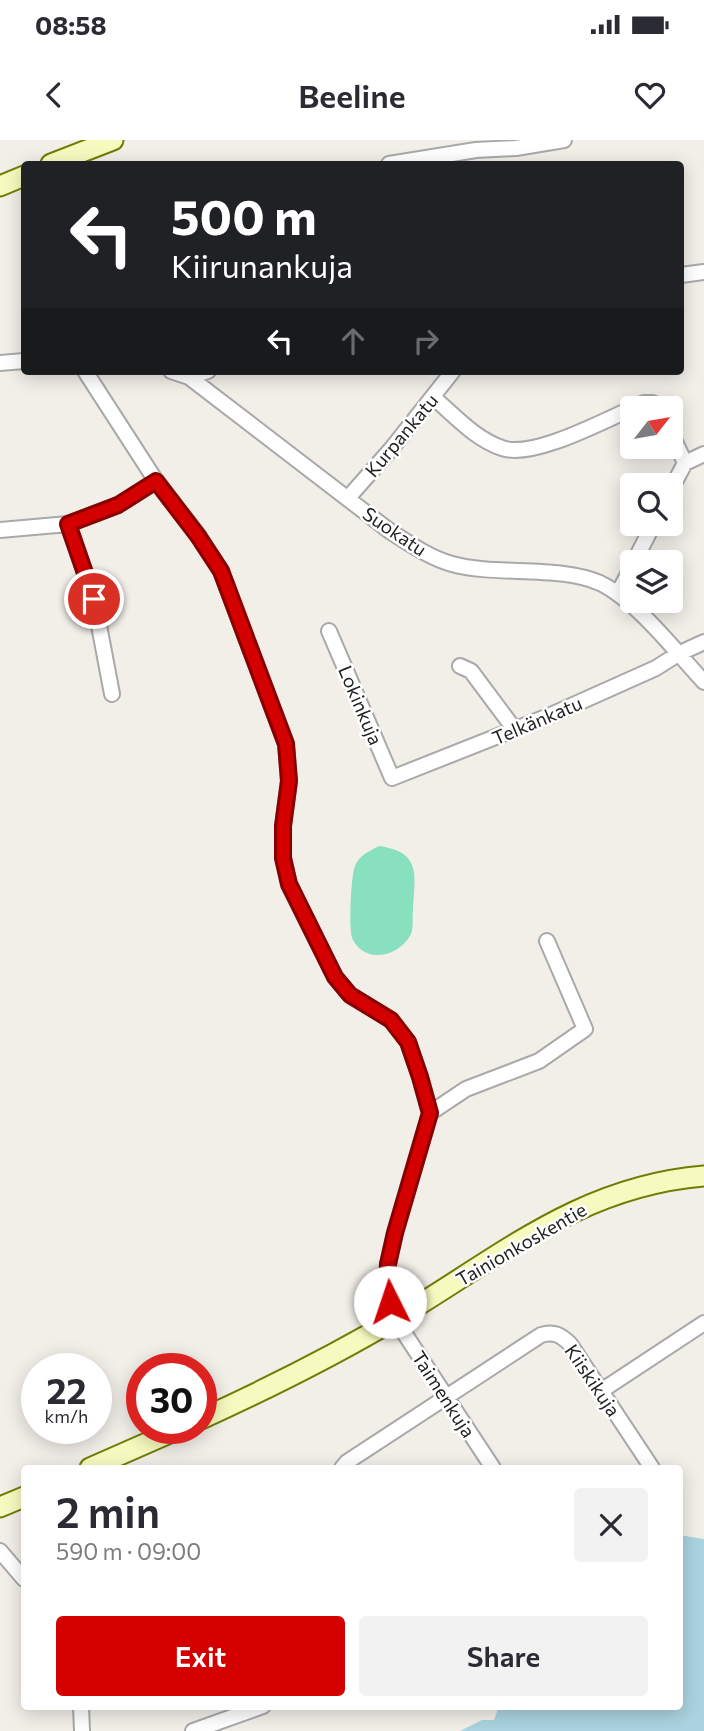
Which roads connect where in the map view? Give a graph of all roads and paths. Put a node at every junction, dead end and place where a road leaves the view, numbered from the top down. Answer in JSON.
{"nodes":[{"id":1,"x":564,"y":140,"type":"edge"},
{"id":2,"x":103,"y":142,"type":"edge"},
{"id":3,"x":477,"y":157,"type":"edge"},
{"id":4,"x":58,"y":161,"type":"edge"},
{"id":5,"x":427,"y":161,"type":"edge"},
{"id":6,"x":21,"y":177,"type":"edge"},
{"id":7,"x":0,"y":186,"type":"edge"},
{"id":8,"x":21,"y":361,"type":"edge"},
{"id":9,"x":0,"y":363,"type":"edge"},
{"id":10,"x":88,"y":375,"type":"edge"},
{"id":11,"x":182,"y":375,"type":"edge"},
{"id":12,"x":195,"y":375,"type":"edge"},
{"id":13,"x":450,"y":375,"type":"edge"},
{"id":14,"x":188,"y":377,"type":"junction"},
{"id":15,"x":433,"y":397,"type":"junction"},
{"id":16,"x":620,"y":412,"type":"edge"},
{"id":17,"x":704,"y":454,"type":"edge"},
{"id":18,"x":683,"y":459,"type":"edge"},
{"id":19,"x":685,"y":463,"type":"junction"},
{"id":20,"x":680,"y":473,"type":"edge"},
{"id":21,"x":156,"y":481,"type":"junction"},
{"id":22,"x":348,"y":498,"type":"junction"},
{"id":23,"x":68,"y":524,"type":"junction"},
{"id":24,"x":0,"y":530,"type":"edge"},
{"id":25,"x":620,"y":589,"type":"edge"},
{"id":26,"x":618,"y":593,"type":"junction"},
{"id":27,"x":329,"y":631,"type":"dead end"},
{"id":28,"x":704,"y":642,"type":"edge"},
{"id":29,"x":678,"y":654,"type":"junction"},
{"id":30,"x":460,"y":666,"type":"dead end"},
{"id":31,"x":704,"y":682,"type":"edge"},
{"id":32,"x":112,"y":694,"type":"dead end"},
{"id":33,"x":515,"y":730,"type":"junction"},
{"id":34,"x":392,"y":778,"type":"joint"},
{"id":35,"x":547,"y":941,"type":"dead end"},
{"id":36,"x":430,"y":1113,"type":"junction"},
{"id":37,"x":704,"y":1176,"type":"edge"},
{"id":38,"x":395,"y":1319,"type":"junction"},
{"id":39,"x":704,"y":1322,"type":"edge"},
{"id":40,"x":601,"y":1391,"type":"junction"},
{"id":41,"x":446,"y":1397,"type":"junction"},
{"id":42,"x":217,"y":1411,"type":"edge"},
{"id":43,"x":145,"y":1444,"type":"edge"},
{"id":44,"x":97,"y":1465,"type":"edge"},
{"id":45,"x":344,"y":1465,"type":"edge"},
{"id":46,"x":491,"y":1465,"type":"edge"},
{"id":47,"x":650,"y":1465,"type":"edge"},
{"id":48,"x":21,"y":1498,"type":"edge"},
{"id":49,"x":0,"y":1507,"type":"edge"},
{"id":50,"x":0,"y":1550,"type":"edge"},
{"id":51,"x":21,"y":1575,"type":"edge"},
{"id":52,"x":81,"y":1710,"type":"edge"},
{"id":53,"x":252,"y":1710,"type":"edge"},
{"id":54,"x":82,"y":1731,"type":"edge"},
{"id":55,"x":193,"y":1731,"type":"edge"}],
"edges":[{"from":1,"to":3,"type":"street"},
{"from":2,"to":4,"type":"street"},
{"from":3,"to":5,"type":"street"},
{"from":6,"to":7,"type":"street"},
{"from":8,"to":9,"type":"street"},
{"from":10,"to":21,"type":"street"},
{"from":11,"to":14,"type":"street","name":"Suokatu"},
{"from":12,"to":14,"type":"street"},
{"from":13,"to":15,"type":"street","name":"Kurpankatu"},
{"from":14,"to":22,"type":"street","name":"Suokatu"},
{"from":15,"to":16,"type":"street"},
{"from":15,"to":22,"type":"street","name":"Kurpankatu"},
{"from":17,"to":19,"type":"street"},
{"from":18,"to":19,"type":"street"},
{"from":19,"to":20,"type":"street"},
{"from":21,"to":23,"type":"street"},
{"from":21,"to":36,"type":"street"},
{"from":22,"to":26,"type":"street","name":"Suokatu"},
{"from":23,"to":24,"type":"street"},
{"from":23,"to":32,"type":"street"},
{"from":25,"to":26,"type":"street"},
{"from":26,"to":29,"type":"street","name":"Suokatu"},
{"from":27,"to":34,"type":"street","name":"Lokinkuja"},
{"from":28,"to":29,"type":"street","name":"Telkänkatu"},
{"from":29,"to":31,"type":"street","name":"Suokatu"},
{"from":29,"to":33,"type":"street","name":"Telkänkatu"},
{"from":30,"to":33,"type":"street"},
{"from":33,"to":34,"type":"street","name":"Telkänkatu"},
{"from":35,"to":36,"type":"street"},
{"from":36,"to":38,"type":"street"},
{"from":37,"to":38,"type":"street","name":"Tainionkoskentie"},
{"from":38,"to":41,"type":"street","name":"Taimenkuja"},
{"from":38,"to":42,"type":"street","name":"Tainionkoskentie"},
{"from":39,"to":40,"type":"street"},
{"from":40,"to":41,"type":"street","name":"Kiiskikuja"},
{"from":40,"to":47,"type":"street","name":"Kiiskikuja"},
{"from":41,"to":45,"type":"street"},
{"from":41,"to":46,"type":"street","name":"Taimenkuja"},
{"from":43,"to":44,"type":"street"},
{"from":48,"to":49,"type":"street"},
{"from":50,"to":51,"type":"street"},
{"from":52,"to":54,"type":"street"},
{"from":53,"to":55,"type":"street"}]}
